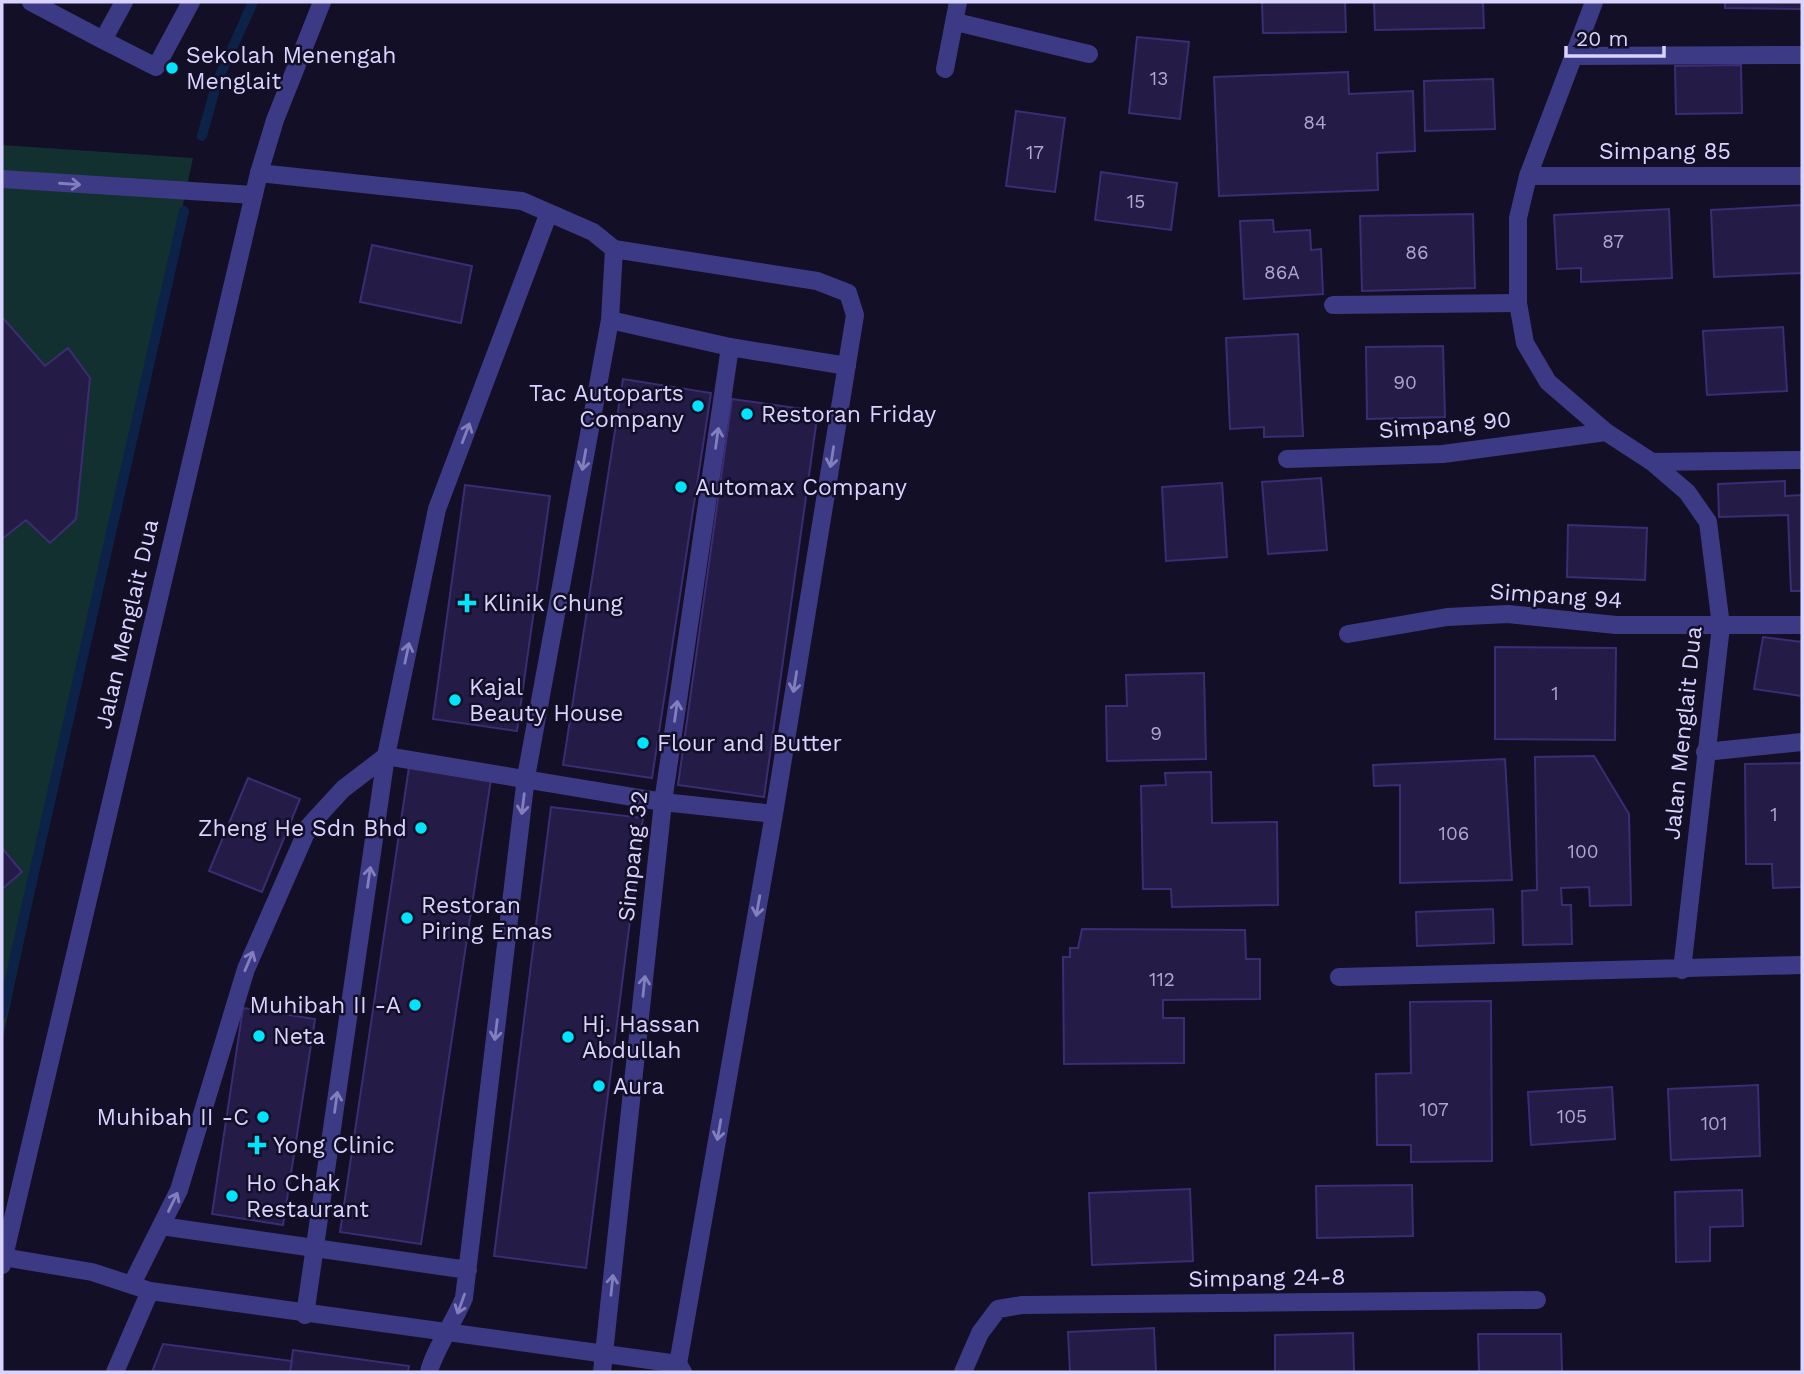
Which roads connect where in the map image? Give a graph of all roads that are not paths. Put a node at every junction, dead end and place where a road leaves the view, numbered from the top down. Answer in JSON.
{"nodes":[{"id":1,"x":31,"y":2,"type":"edge"},
{"id":2,"x":124,"y":2,"type":"edge"},
{"id":3,"x":191,"y":2,"type":"edge"},
{"id":4,"x":322,"y":2,"type":"edge"},
{"id":5,"x":958,"y":2,"type":"edge"},
{"id":6,"x":1594,"y":2,"type":"edge"},
{"id":7,"x":956,"y":22,"type":"junction"},
{"id":8,"x":103,"y":40,"type":"junction"},
{"id":9,"x":1089,"y":54,"type":"dead end"},
{"id":10,"x":1802,"y":55,"type":"edge"},
{"id":11,"x":1573,"y":56,"type":"junction"},
{"id":12,"x":945,"y":69,"type":"dead end"},
{"id":13,"x":259,"y":173,"type":"junction"},
{"id":14,"x":1528,"y":176,"type":"junction"},
{"id":15,"x":1802,"y":176,"type":"edge"},
{"id":16,"x":2,"y":179,"type":"edge"},
{"id":17,"x":254,"y":195,"type":"junction"},
{"id":18,"x":548,"y":215,"type":"junction"},
{"id":19,"x":614,"y":249,"type":"junction"},
{"id":20,"x":1518,"y":303,"type":"junction"},
{"id":21,"x":1333,"y":304,"type":"dead end"},
{"id":22,"x":610,"y":320,"type":"junction"},
{"id":23,"x":730,"y":347,"type":"junction"},
{"id":24,"x":847,"y":366,"type":"junction"},
{"id":25,"x":1606,"y":432,"type":"junction"},
{"id":26,"x":1287,"y":459,"type":"dead end"},
{"id":27,"x":1802,"y":460,"type":"edge"},
{"id":28,"x":1652,"y":462,"type":"junction"},
{"id":29,"x":1802,"y":625,"type":"edge"},
{"id":30,"x":1721,"y":626,"type":"junction"},
{"id":31,"x":1348,"y":634,"type":"dead end"},
{"id":32,"x":1802,"y":742,"type":"edge"},
{"id":33,"x":1705,"y":752,"type":"junction"},
{"id":34,"x":386,"y":756,"type":"junction"},
{"id":35,"x":526,"y":777,"type":"junction"},
{"id":36,"x":663,"y":802,"type":"junction"},
{"id":37,"x":774,"y":814,"type":"junction"},
{"id":38,"x":1802,"y":965,"type":"edge"},
{"id":39,"x":1682,"y":970,"type":"junction"},
{"id":40,"x":1339,"y":977,"type":"dead end"},
{"id":41,"x":6,"y":1226,"type":"edge"},
{"id":42,"x":161,"y":1226,"type":"junction"},
{"id":43,"x":314,"y":1249,"type":"junction"},
{"id":44,"x":3,"y":1261,"type":"edge"},
{"id":45,"x":468,"y":1270,"type":"junction"},
{"id":46,"x":132,"y":1284,"type":"junction"},
{"id":47,"x":150,"y":1291,"type":"junction"},
{"id":48,"x":1536,"y":1300,"type":"dead end"},
{"id":49,"x":305,"y":1315,"type":"junction"},
{"id":50,"x":448,"y":1334,"type":"junction"},
{"id":51,"x":605,"y":1353,"type":"junction"},
{"id":52,"x":680,"y":1368,"type":"edge"},
{"id":53,"x":115,"y":1372,"type":"edge"},
{"id":54,"x":429,"y":1372,"type":"edge"},
{"id":55,"x":602,"y":1372,"type":"edge"},
{"id":56,"x":963,"y":1372,"type":"edge"}],
"edges":[{"from":1,"to":8,"type":"street"},
{"from":2,"to":8,"type":"street"},
{"from":3,"to":8,"type":"street"},
{"from":4,"to":13,"type":"street","name":"Jalan Menglait Dua"},
{"from":5,"to":7,"type":"street"},
{"from":6,"to":11,"type":"street","name":"Jalan Menglait Dua"},
{"from":7,"to":9,"type":"street"},
{"from":7,"to":12,"type":"street"},
{"from":10,"to":11,"type":"street"},
{"from":11,"to":14,"type":"street","name":"Jalan Menglait Dua"},
{"from":13,"to":17,"type":"street","name":"Jalan Menglait Dua"},
{"from":13,"to":18,"type":"street"},
{"from":14,"to":15,"type":"street","name":"Simpang 85"},
{"from":14,"to":20,"type":"street","name":"Jalan Menglait Dua"},
{"from":16,"to":17,"type":"street","one_way":true},
{"from":17,"to":41,"type":"street","name":"Jalan Menglait Dua"},
{"from":18,"to":19,"type":"street"},
{"from":34,"to":18,"type":"street","one_way":true},
{"from":19,"to":22,"type":"street"},
{"from":19,"to":24,"type":"street"},
{"from":20,"to":21,"type":"street"},
{"from":20,"to":25,"type":"street","name":"Jalan Menglait Dua"},
{"from":22,"to":23,"type":"street"},
{"from":22,"to":35,"type":"street","one_way":true},
{"from":23,"to":24,"type":"street"},
{"from":36,"to":23,"type":"street","name":"Simpang 32","one_way":true},
{"from":24,"to":37,"type":"street","one_way":true},
{"from":25,"to":26,"type":"street","name":"Simpang 90"},
{"from":25,"to":28,"type":"street","name":"Jalan Menglait Dua"},
{"from":27,"to":28,"type":"street"},
{"from":28,"to":30,"type":"street","name":"Jalan Menglait Dua"},
{"from":29,"to":30,"type":"street","name":"Simpang 94"},
{"from":30,"to":31,"type":"street","name":"Simpang 94"},
{"from":30,"to":33,"type":"street","name":"Jalan Menglait Dua"},
{"from":32,"to":33,"type":"street"},
{"from":33,"to":39,"type":"street","name":"Jalan Menglait Dua"},
{"from":34,"to":35,"type":"street"},
{"from":42,"to":34,"type":"street","one_way":true},
{"from":43,"to":34,"type":"street","one_way":true},
{"from":35,"to":36,"type":"street"},
{"from":35,"to":45,"type":"street","one_way":true},
{"from":36,"to":37,"type":"street"},
{"from":51,"to":36,"type":"street","name":"Simpang 32","one_way":true},
{"from":37,"to":52,"type":"street","one_way":true},
{"from":38,"to":39,"type":"street"},
{"from":39,"to":40,"type":"street"},
{"from":41,"to":44,"type":"street","name":"Jalan Menglait Dua"},
{"from":42,"to":43,"type":"street"},
{"from":42,"to":46,"type":"street"},
{"from":43,"to":45,"type":"street"},
{"from":43,"to":49,"type":"street"},
{"from":44,"to":46,"type":"street"},
{"from":45,"to":50,"type":"street","one_way":true},
{"from":46,"to":47,"type":"street"},
{"from":47,"to":49,"type":"street"},
{"from":47,"to":53,"type":"street"},
{"from":48,"to":56,"type":"street","name":"Simpang 24-8"},
{"from":49,"to":50,"type":"street"},
{"from":50,"to":51,"type":"street"},
{"from":50,"to":54,"type":"street"},
{"from":51,"to":52,"type":"street"},
{"from":51,"to":55,"type":"street","name":"Simpang 32"}]}
